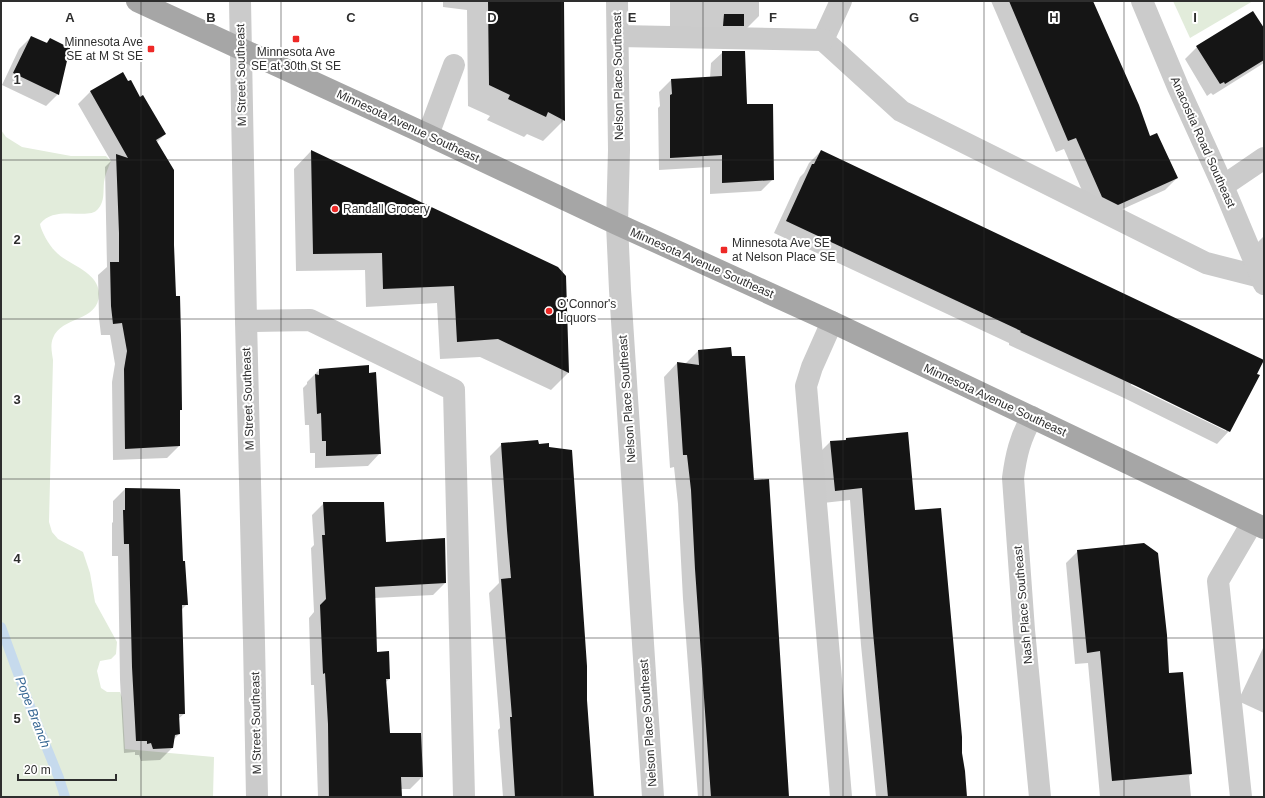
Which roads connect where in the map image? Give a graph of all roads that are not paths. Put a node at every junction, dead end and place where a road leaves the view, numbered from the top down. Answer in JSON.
{"nodes":[{"id":1,"x":137,"y":1,"type":"edge"},
{"id":2,"x":240,"y":1,"type":"edge"},
{"id":3,"x":617,"y":1,"type":"edge"},
{"id":4,"x":841,"y":1,"type":"edge"},
{"id":5,"x":1142,"y":1,"type":"edge"},
{"id":6,"x":618,"y":36,"type":"junction"},
{"id":7,"x":823,"y":40,"type":"junction"},
{"id":8,"x":241,"y":48,"type":"junction"},
{"id":9,"x":454,"y":65,"type":"dead end"},
{"id":10,"x":428,"y":135,"type":"junction"},
{"id":11,"x":1264,"y":158,"type":"edge"},
{"id":12,"x":1223,"y":186,"type":"junction"},
{"id":13,"x":617,"y":224,"type":"junction"},
{"id":14,"x":1262,"y":280,"type":"edge"},
{"id":15,"x":246,"y":321,"type":"junction"},
{"id":16,"x":832,"y":322,"type":"junction"},
{"id":17,"x":1032,"y":417,"type":"junction"},
{"id":18,"x":1258,"y":526,"type":"edge"},
{"id":19,"x":257,"y":797,"type":"edge"},
{"id":20,"x":464,"y":797,"type":"edge"},
{"id":21,"x":653,"y":797,"type":"edge"},
{"id":22,"x":841,"y":797,"type":"edge"},
{"id":23,"x":1040,"y":797,"type":"edge"},
{"id":24,"x":1241,"y":797,"type":"edge"}],
"edges":[{"from":1,"to":8,"type":"main road","name":"Minnesota Avenue Southeast"},
{"from":2,"to":8,"type":"street","name":"M Street Southeast"},
{"from":3,"to":6,"type":"street","name":"Nelson Place Southeast"},
{"from":4,"to":7,"type":"street"},
{"from":5,"to":12,"type":"street","name":"Anacostia Road Southeast"},
{"from":6,"to":7,"type":"street"},
{"from":6,"to":13,"type":"street","name":"Nelson Place Southeast"},
{"from":7,"to":14,"type":"street"},
{"from":8,"to":10,"type":"main road","name":"Minnesota Avenue Southeast"},
{"from":8,"to":15,"type":"street","name":"M Street Southeast"},
{"from":9,"to":10,"type":"street"},
{"from":10,"to":13,"type":"main road","name":"Minnesota Avenue Southeast"},
{"from":11,"to":12,"type":"street"},
{"from":12,"to":14,"type":"street","name":"Anacostia Road Southeast"},
{"from":13,"to":16,"type":"main road","name":"Minnesota Avenue Southeast"},
{"from":13,"to":21,"type":"street","name":"Nelson Place Southeast"},
{"from":15,"to":19,"type":"street","name":"M Street Southeast"},
{"from":15,"to":20,"type":"street"},
{"from":16,"to":17,"type":"main road","name":"Minnesota Avenue Southeast"},
{"from":16,"to":22,"type":"street"},
{"from":17,"to":18,"type":"main road","name":"Minnesota Avenue Southeast"},
{"from":17,"to":23,"type":"street","name":"Nash Place Southeast"},
{"from":18,"to":24,"type":"street"}]}
